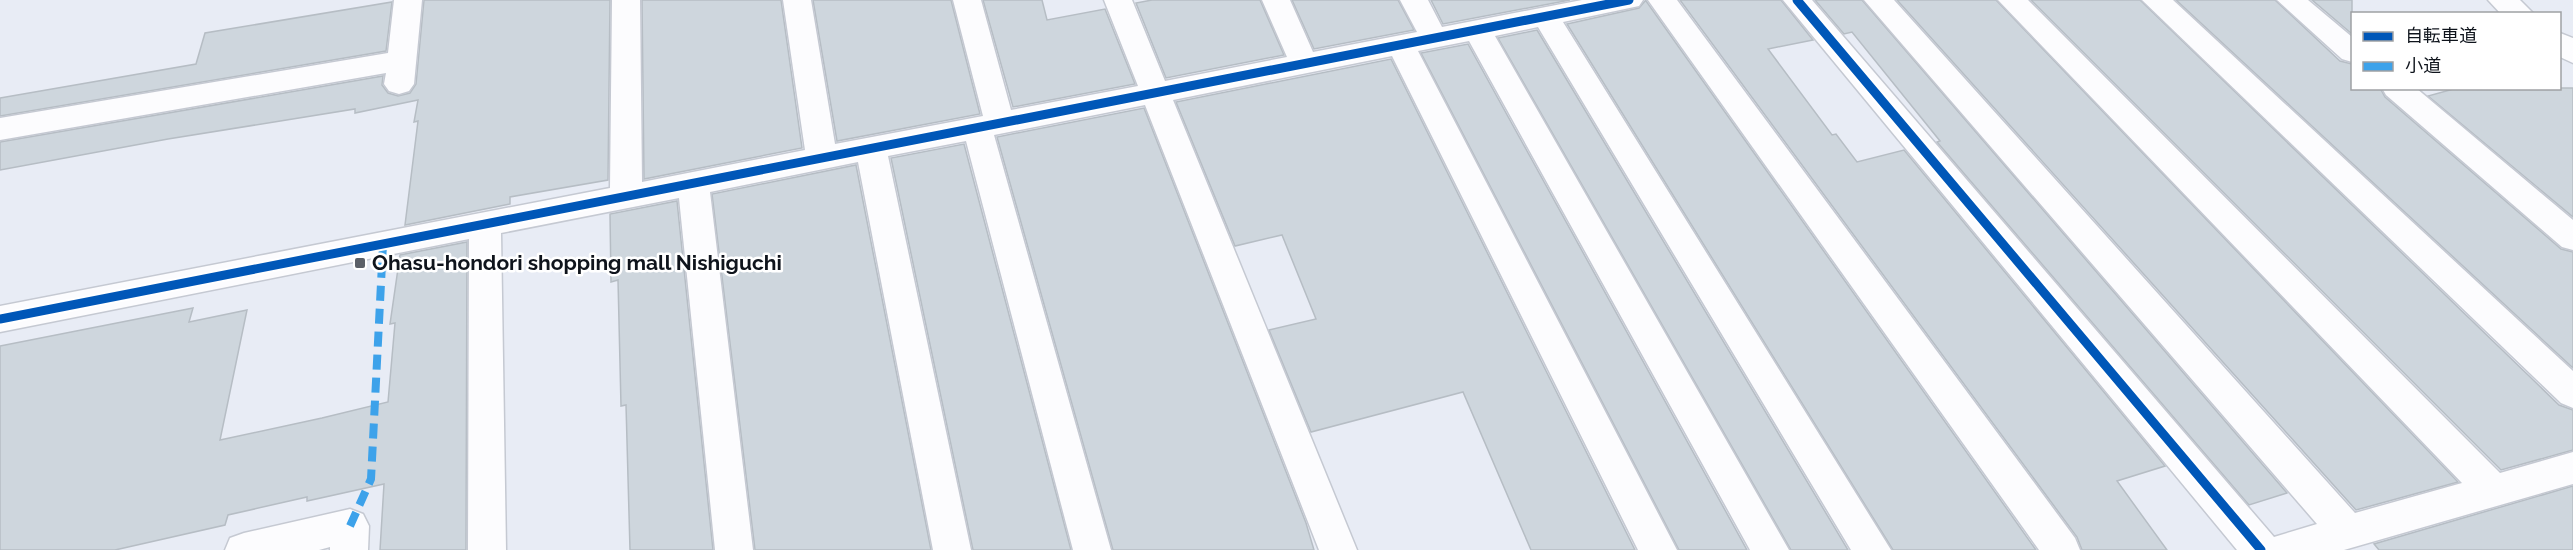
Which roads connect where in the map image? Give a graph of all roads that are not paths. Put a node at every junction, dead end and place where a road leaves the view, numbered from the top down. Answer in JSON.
{"nodes":[{"id":1,"x":408,"y":0,"type":"edge"},
{"id":2,"x":626,"y":0,"type":"edge"},
{"id":3,"x":797,"y":0,"type":"edge"},
{"id":4,"x":967,"y":0,"type":"edge"},
{"id":5,"x":1118,"y":0,"type":"edge"},
{"id":6,"x":1276,"y":0,"type":"edge"},
{"id":7,"x":1414,"y":0,"type":"edge"},
{"id":8,"x":1629,"y":0,"type":"edge"},
{"id":9,"x":1662,"y":0,"type":"edge"},
{"id":10,"x":1797,"y":0,"type":"edge"},
{"id":11,"x":1878,"y":0,"type":"edge"},
{"id":12,"x":2012,"y":0,"type":"edge"},
{"id":13,"x":2156,"y":0,"type":"edge"},
{"id":14,"x":2291,"y":0,"type":"edge"},
{"id":15,"x":2502,"y":0,"type":"edge"},
{"id":16,"x":1579,"y":5,"type":"edge"},
{"id":17,"x":2517,"y":12,"type":"edge"},
{"id":18,"x":1545,"y":16,"type":"junction"},
{"id":19,"x":1477,"y":29,"type":"junction"},
{"id":20,"x":1434,"y":38,"type":"junction"},
{"id":21,"x":1400,"y":44,"type":"junction"},
{"id":22,"x":2351,"y":51,"type":"edge"},
{"id":23,"x":1304,"y":63,"type":"junction"},
{"id":24,"x":2398,"y":90,"type":"edge"},
{"id":25,"x":1153,"y":93,"type":"junction"},
{"id":26,"x":988,"y":125,"type":"junction"},
{"id":27,"x":0,"y":129,"type":"edge"},
{"id":28,"x":871,"y":148,"type":"junction"},
{"id":29,"x":822,"y":158,"type":"junction"},
{"id":30,"x":693,"y":183,"type":"junction"},
{"id":31,"x":626,"y":197,"type":"junction"},
{"id":32,"x":485,"y":224,"type":"junction"},
{"id":33,"x":2573,"y":238,"type":"edge"},
{"id":34,"x":0,"y":319,"type":"edge"},
{"id":35,"x":2573,"y":393,"type":"edge"},
{"id":36,"x":2573,"y":468,"type":"edge"},
{"id":37,"x":2493,"y":490,"type":"junction"},
{"id":38,"x":2347,"y":531,"type":"junction"},
{"id":39,"x":244,"y":550,"type":"edge"},
{"id":40,"x":349,"y":550,"type":"edge"},
{"id":41,"x":488,"y":550,"type":"edge"},
{"id":42,"x":734,"y":550,"type":"edge"},
{"id":43,"x":952,"y":550,"type":"edge"},
{"id":44,"x":1092,"y":550,"type":"edge"},
{"id":45,"x":1338,"y":550,"type":"edge"},
{"id":46,"x":1658,"y":550,"type":"edge"},
{"id":47,"x":1770,"y":550,"type":"edge"},
{"id":48,"x":1872,"y":550,"type":"edge"},
{"id":49,"x":2061,"y":550,"type":"edge"},
{"id":50,"x":2260,"y":550,"type":"edge"},
{"id":51,"x":2285,"y":550,"type":"edge"}],
"edges":[{"from":1,"to":27,"type":"street"},
{"from":2,"to":31,"type":"street"},
{"from":3,"to":29,"type":"street"},
{"from":4,"to":26,"type":"street"},
{"from":5,"to":25,"type":"street"},
{"from":6,"to":23,"type":"street"},
{"from":7,"to":20,"type":"street"},
{"from":8,"to":16,"type":"street"},
{"from":9,"to":49,"type":"street"},
{"from":10,"to":50,"type":"street"},
{"from":11,"to":38,"type":"street"},
{"from":12,"to":37,"type":"street"},
{"from":13,"to":35,"type":"street"},
{"from":14,"to":22,"type":"street"},
{"from":15,"to":17,"type":"street"},
{"from":16,"to":18,"type":"street"},
{"from":18,"to":19,"type":"street"},
{"from":18,"to":48,"type":"street"},
{"from":19,"to":20,"type":"street"},
{"from":19,"to":47,"type":"street"},
{"from":20,"to":21,"type":"street"},
{"from":21,"to":23,"type":"street"},
{"from":21,"to":46,"type":"street"},
{"from":23,"to":25,"type":"street"},
{"from":24,"to":33,"type":"street"},
{"from":25,"to":26,"type":"street"},
{"from":25,"to":45,"type":"street"},
{"from":26,"to":28,"type":"street"},
{"from":26,"to":44,"type":"street"},
{"from":28,"to":29,"type":"street"},
{"from":28,"to":43,"type":"street"},
{"from":29,"to":30,"type":"street"},
{"from":30,"to":31,"type":"street"},
{"from":30,"to":42,"type":"street"},
{"from":31,"to":32,"type":"street"},
{"from":32,"to":34,"type":"street"},
{"from":32,"to":41,"type":"street"},
{"from":36,"to":37,"type":"street"},
{"from":37,"to":38,"type":"street"},
{"from":38,"to":51,"type":"street"},
{"from":39,"to":40,"type":"street"}]}
